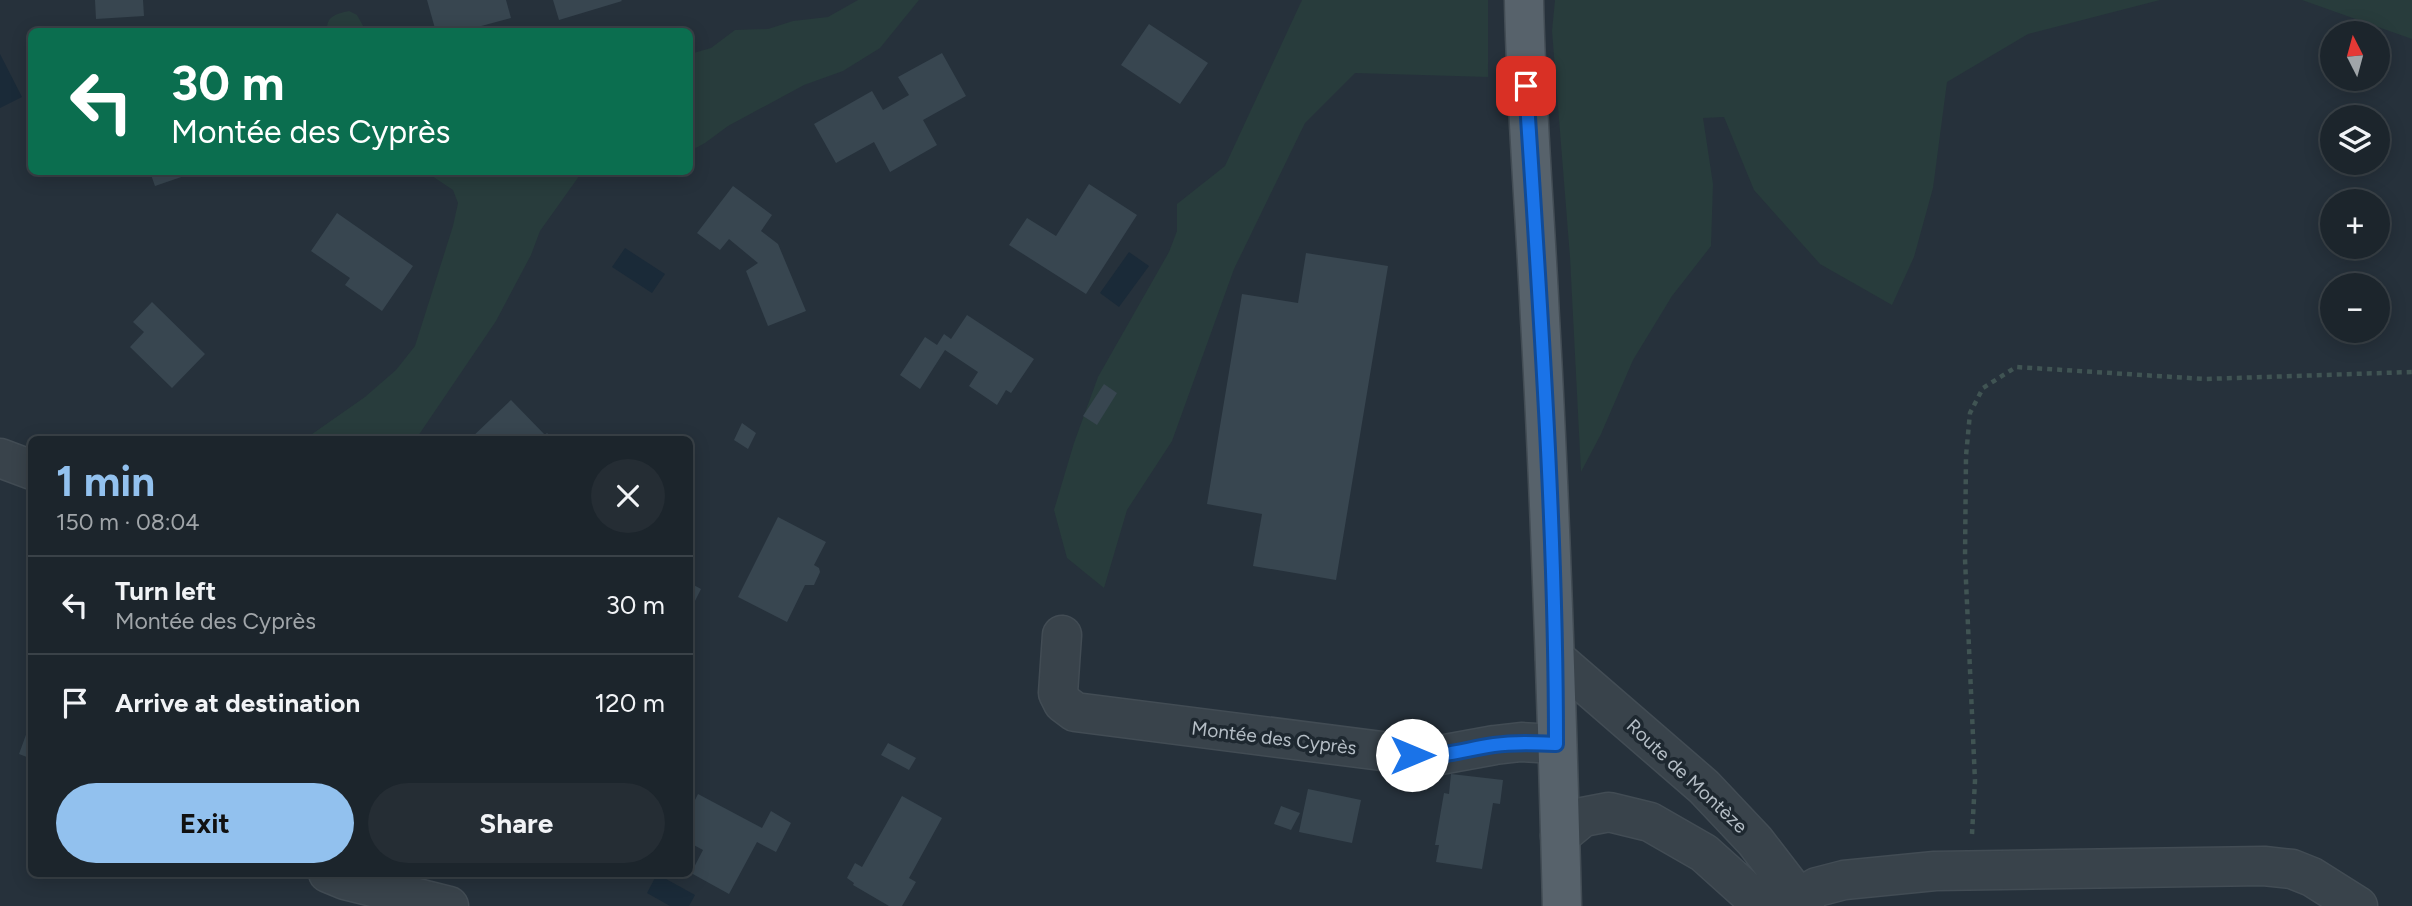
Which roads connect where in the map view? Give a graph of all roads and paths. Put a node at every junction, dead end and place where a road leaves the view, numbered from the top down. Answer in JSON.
{"nodes":[{"id":1,"x":1524,"y":0,"type":"edge"},
{"id":2,"x":2412,"y":372,"type":"edge"},
{"id":3,"x":0,"y":458,"type":"edge"},
{"id":4,"x":28,"y":468,"type":"edge"},
{"id":5,"x":1062,"y":635,"type":"dead end"},
{"id":6,"x":1556,"y":658,"type":"junction"},
{"id":7,"x":1556,"y":744,"type":"junction"},
{"id":8,"x":1560,"y":836,"type":"junction"},
{"id":9,"x":1971,"y":870,"type":"junction"},
{"id":10,"x":338,"y":877,"type":"edge"},
{"id":11,"x":1787,"y":904,"type":"edge"},
{"id":12,"x":449,"y":906,"type":"edge"},
{"id":13,"x":1562,"y":906,"type":"edge"},
{"id":14,"x":2358,"y":906,"type":"edge"}],
"edges":[{"from":1,"to":6,"type":"main road"},
{"from":2,"to":9,"type":"path"},
{"from":3,"to":4,"type":"street"},
{"from":5,"to":7,"type":"street","name":"Montée des Cyprès"},
{"from":6,"to":7,"type":"main road"},
{"from":6,"to":11,"type":"street","name":"Route de Montèze"},
{"from":7,"to":8,"type":"main road"},
{"from":8,"to":11,"type":"street"},
{"from":8,"to":13,"type":"main road"},
{"from":9,"to":11,"type":"street"},
{"from":9,"to":14,"type":"street"},
{"from":10,"to":12,"type":"street"}]}
